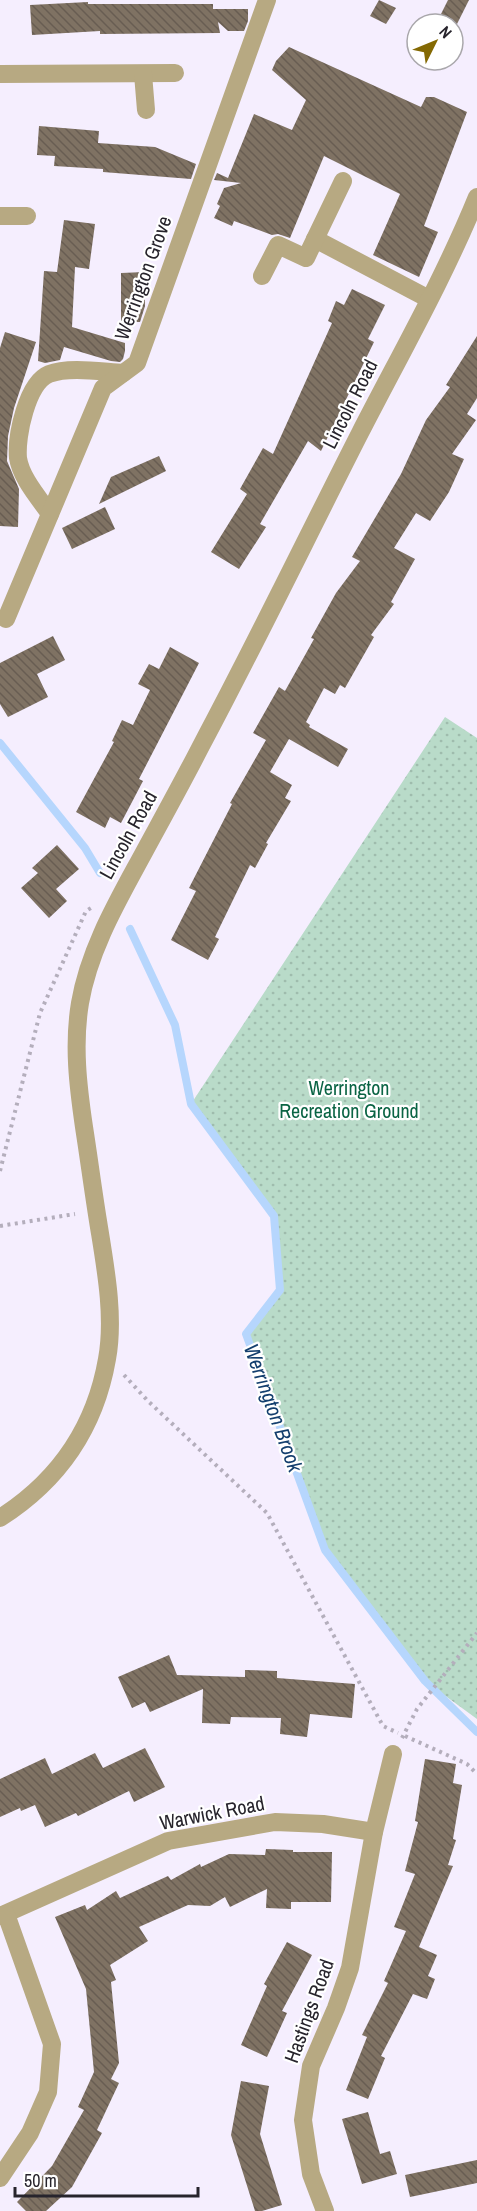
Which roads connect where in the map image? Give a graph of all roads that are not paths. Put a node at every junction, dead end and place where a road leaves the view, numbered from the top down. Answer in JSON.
{"nodes":[{"id":1,"x":267,"y":0,"type":"edge"},
{"id":2,"x":176,"y":73,"type":"dead end"},
{"id":3,"x":0,"y":74,"type":"edge"},
{"id":4,"x":143,"y":74,"type":"junction"},
{"id":5,"x":146,"y":110,"type":"dead end"},
{"id":6,"x":343,"y":181,"type":"dead end"},
{"id":7,"x":475,"y":210,"type":"edge"},
{"id":8,"x":0,"y":216,"type":"edge"},
{"id":9,"x":27,"y":216,"type":"dead end"},
{"id":10,"x":315,"y":239,"type":"junction"},
{"id":11,"x":262,"y":276,"type":"dead end"},
{"id":12,"x":429,"y":299,"type":"junction"},
{"id":13,"x":123,"y":373,"type":"junction"},
{"id":14,"x":50,"y":514,"type":"junction"},
{"id":15,"x":6,"y":620,"type":"dead end"},
{"id":16,"x":0,"y":1518,"type":"edge"},
{"id":17,"x":393,"y":1754,"type":"dead end"},
{"id":18,"x":374,"y":1832,"type":"junction"},
{"id":19,"x":3,"y":1915,"type":"edge"},
{"id":20,"x":0,"y":2178,"type":"edge"},
{"id":21,"x":325,"y":2211,"type":"edge"}],
"edges":[{"from":1,"to":13,"type":"street","name":"Werrington Grove"},
{"from":2,"to":4,"type":"street"},
{"from":3,"to":4,"type":"street"},
{"from":4,"to":5,"type":"street"},
{"from":6,"to":10,"type":"street"},
{"from":7,"to":12,"type":"street","name":"Lincoln Road"},
{"from":8,"to":9,"type":"street"},
{"from":10,"to":11,"type":"street"},
{"from":10,"to":12,"type":"street"},
{"from":12,"to":16,"type":"street","name":"Lincoln Road"},
{"from":13,"to":14,"type":"street","name":"Werrington Grove"},
{"from":13,"to":14,"type":"street"},
{"from":14,"to":15,"type":"street","name":"Werrington Grove"},
{"from":17,"to":18,"type":"street","name":"Hastings Road"},
{"from":18,"to":19,"type":"street","name":"Warwick Road"},
{"from":18,"to":21,"type":"street","name":"Hastings Road"},
{"from":19,"to":20,"type":"street"}]}
